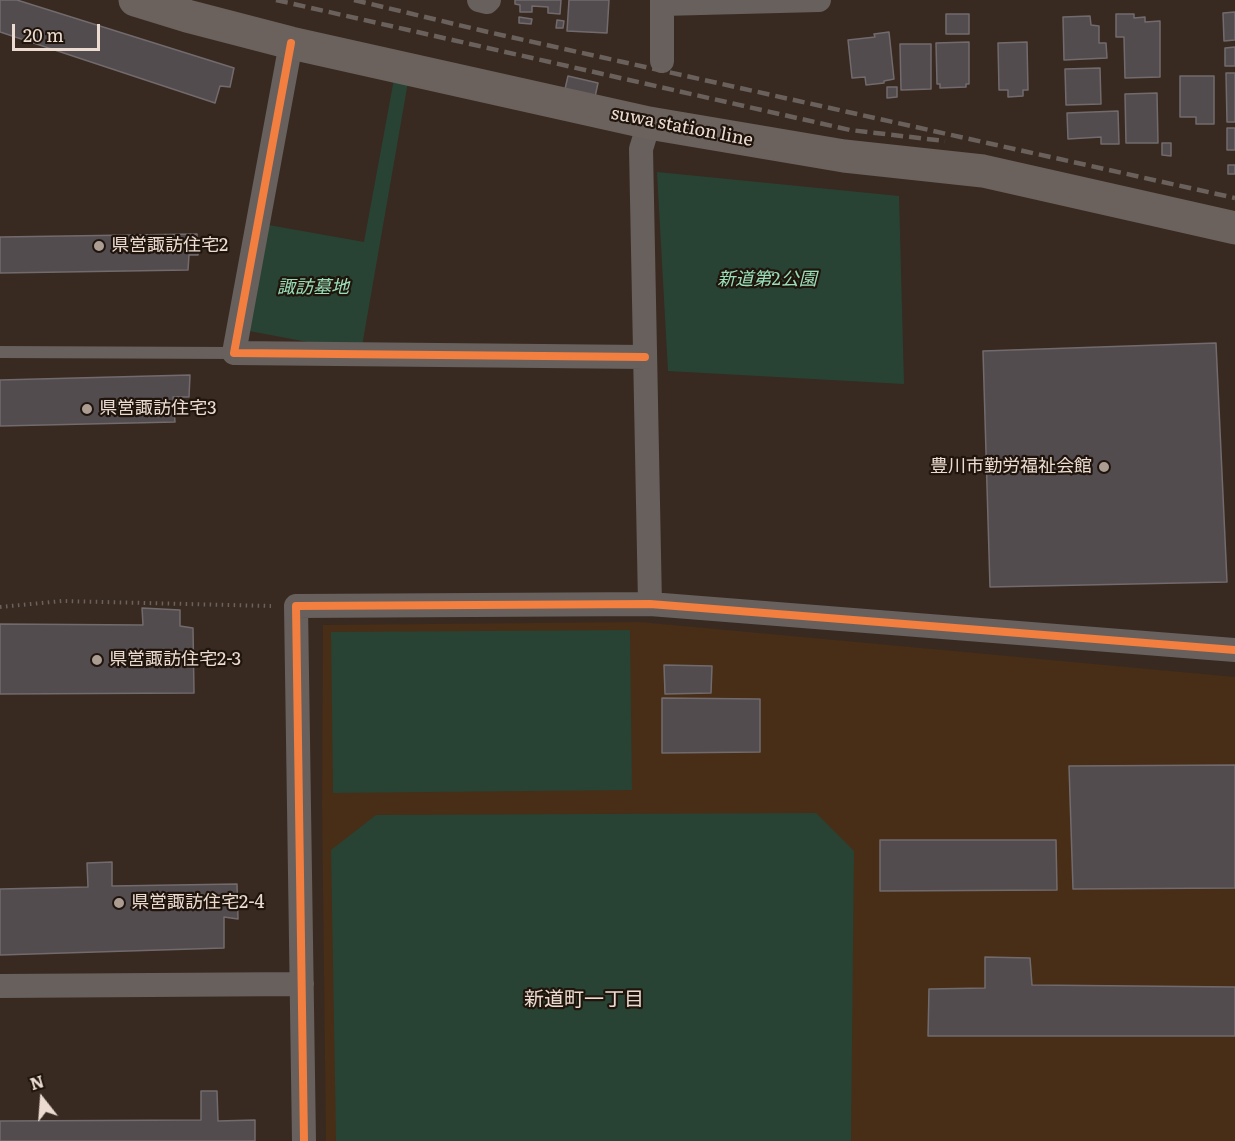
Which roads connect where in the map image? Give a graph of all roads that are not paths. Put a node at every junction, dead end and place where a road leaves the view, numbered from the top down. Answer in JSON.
{"nodes":[{"id":1,"x":135,"y":0,"type":"edge"},
{"id":2,"x":479,"y":0,"type":"edge"},
{"id":3,"x":489,"y":0,"type":"edge"},
{"id":4,"x":819,"y":0,"type":"edge"},
{"id":5,"x":662,"y":2,"type":"edge"},
{"id":6,"x":291,"y":43,"type":"junction"},
{"id":7,"x":662,"y":61,"type":"dead end"},
{"id":8,"x":649,"y":123,"type":"junction"},
{"id":9,"x":1235,"y":228,"type":"edge"},
{"id":10,"x":0,"y":352,"type":"edge"},
{"id":11,"x":234,"y":352,"type":"junction"},
{"id":12,"x":645,"y":357,"type":"junction"},
{"id":13,"x":650,"y":604,"type":"junction"},
{"id":14,"x":1235,"y":650,"type":"edge"},
{"id":15,"x":302,"y":984,"type":"junction"},
{"id":16,"x":0,"y":986,"type":"edge"},
{"id":17,"x":304,"y":1141,"type":"edge"}],
"edges":[{"from":1,"to":6,"type":"main road","name":"suwa station line"},
{"from":2,"to":3,"type":"street"},
{"from":4,"to":5,"type":"street"},
{"from":5,"to":7,"type":"street"},
{"from":6,"to":8,"type":"main road","name":"suwa station line"},
{"from":6,"to":11,"type":"street"},
{"from":8,"to":9,"type":"main road","name":"suwa station line"},
{"from":8,"to":12,"type":"street"},
{"from":10,"to":11,"type":"lane"},
{"from":11,"to":12,"type":"street"},
{"from":12,"to":13,"type":"street"},
{"from":13,"to":14,"type":"street"},
{"from":13,"to":15,"type":"street"},
{"from":15,"to":16,"type":"street"},
{"from":15,"to":17,"type":"street"}]}
